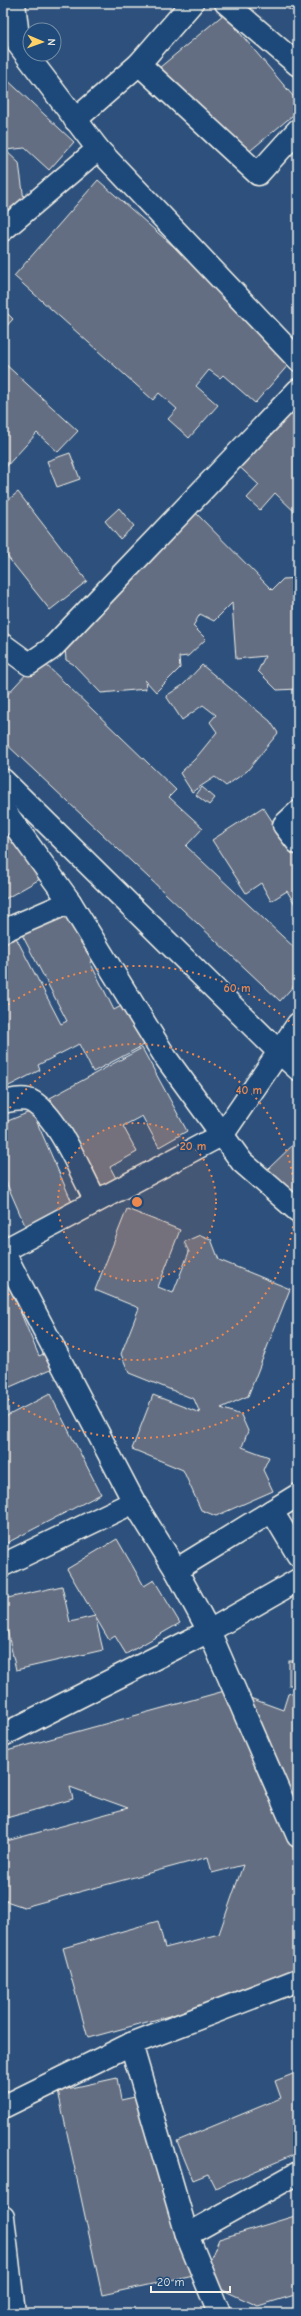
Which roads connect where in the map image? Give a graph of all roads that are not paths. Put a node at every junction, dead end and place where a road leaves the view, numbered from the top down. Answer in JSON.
{"nodes":[{"id":1,"x":14,"y":3,"type":"edge"},
{"id":2,"x":192,"y":3,"type":"edge"},
{"id":3,"x":226,"y":3,"type":"edge"},
{"id":4,"x":139,"y":64,"type":"junction"},
{"id":5,"x":298,"y":65,"type":"edge"},
{"id":6,"x":76,"y":120,"type":"junction"},
{"id":7,"x":298,"y":130,"type":"edge"},
{"id":8,"x":98,"y":149,"type":"junction"},
{"id":9,"x":3,"y":230,"type":"edge"},
{"id":10,"x":298,"y":360,"type":"edge"},
{"id":11,"x":298,"y":390,"type":"edge"},
{"id":12,"x":3,"y":645,"type":"edge"},
{"id":13,"x":3,"y":780,"type":"edge"},
{"id":14,"x":3,"y":809,"type":"edge"},
{"id":15,"x":298,"y":812,"type":"edge"},
{"id":16,"x":298,"y":843,"type":"edge"},
{"id":17,"x":70,"y":902,"type":"junction"},
{"id":18,"x":3,"y":931,"type":"edge"},
{"id":19,"x":298,"y":1024,"type":"edge"},
{"id":20,"x":279,"y":1052,"type":"junction"},
{"id":21,"x":298,"y":1069,"type":"edge"},
{"id":22,"x":3,"y":1102,"type":"edge"},
{"id":23,"x":222,"y":1134,"type":"junction"},
{"id":24,"x":96,"y":1201,"type":"junction"},
{"id":25,"x":298,"y":1211,"type":"edge"},
{"id":26,"x":3,"y":1251,"type":"edge"},
{"id":27,"x":298,"y":1495,"type":"edge"},
{"id":28,"x":134,"y":1502,"type":"junction"},
{"id":29,"x":272,"y":1511,"type":"junction"},
{"id":30,"x":298,"y":1555,"type":"edge"},
{"id":31,"x":3,"y":1565,"type":"edge"},
{"id":32,"x":176,"y":1570,"type":"junction"},
{"id":33,"x":298,"y":1580,"type":"edge"},
{"id":34,"x":209,"y":1631,"type":"junction"},
{"id":35,"x":3,"y":1735,"type":"edge"},
{"id":36,"x":298,"y":1836,"type":"edge"},
{"id":37,"x":298,"y":1980,"type":"edge"},
{"id":38,"x":131,"y":2044,"type":"junction"},
{"id":39,"x":3,"y":2107,"type":"edge"},
{"id":40,"x":298,"y":2173,"type":"edge"},
{"id":41,"x":3,"y":2217,"type":"edge"},
{"id":42,"x":187,"y":2235,"type":"junction"},
{"id":43,"x":14,"y":2313,"type":"edge"},
{"id":44,"x":219,"y":2313,"type":"edge"}],
"edges":[{"from":1,"to":6,"type":"street"},
{"from":2,"to":4,"type":"street"},
{"from":3,"to":5,"type":"street"},
{"from":4,"to":6,"type":"street"},
{"from":4,"to":7,"type":"street"},
{"from":6,"to":8,"type":"street"},
{"from":8,"to":9,"type":"street"},
{"from":8,"to":10,"type":"street"},
{"from":11,"to":12,"type":"street"},
{"from":13,"to":20,"type":"street"},
{"from":14,"to":17,"type":"street"},
{"from":15,"to":16,"type":"street"},
{"from":17,"to":18,"type":"street"},
{"from":17,"to":23,"type":"street"},
{"from":19,"to":20,"type":"street"},
{"from":20,"to":21,"type":"street"},
{"from":20,"to":23,"type":"street"},
{"from":22,"to":24,"type":"street"},
{"from":23,"to":24,"type":"street"},
{"from":23,"to":25,"type":"street"},
{"from":24,"to":26,"type":"street"},
{"from":26,"to":28,"type":"street"},
{"from":27,"to":29,"type":"street"},
{"from":28,"to":31,"type":"street"},
{"from":28,"to":32,"type":"street"},
{"from":29,"to":30,"type":"street"},
{"from":29,"to":32,"type":"street"},
{"from":32,"to":34,"type":"street"},
{"from":33,"to":34,"type":"street"},
{"from":34,"to":35,"type":"street"},
{"from":34,"to":36,"type":"street"},
{"from":37,"to":38,"type":"street"},
{"from":38,"to":39,"type":"street"},
{"from":38,"to":42,"type":"street"},
{"from":40,"to":42,"type":"street"},
{"from":41,"to":43,"type":"street"},
{"from":42,"to":44,"type":"street"}]}
